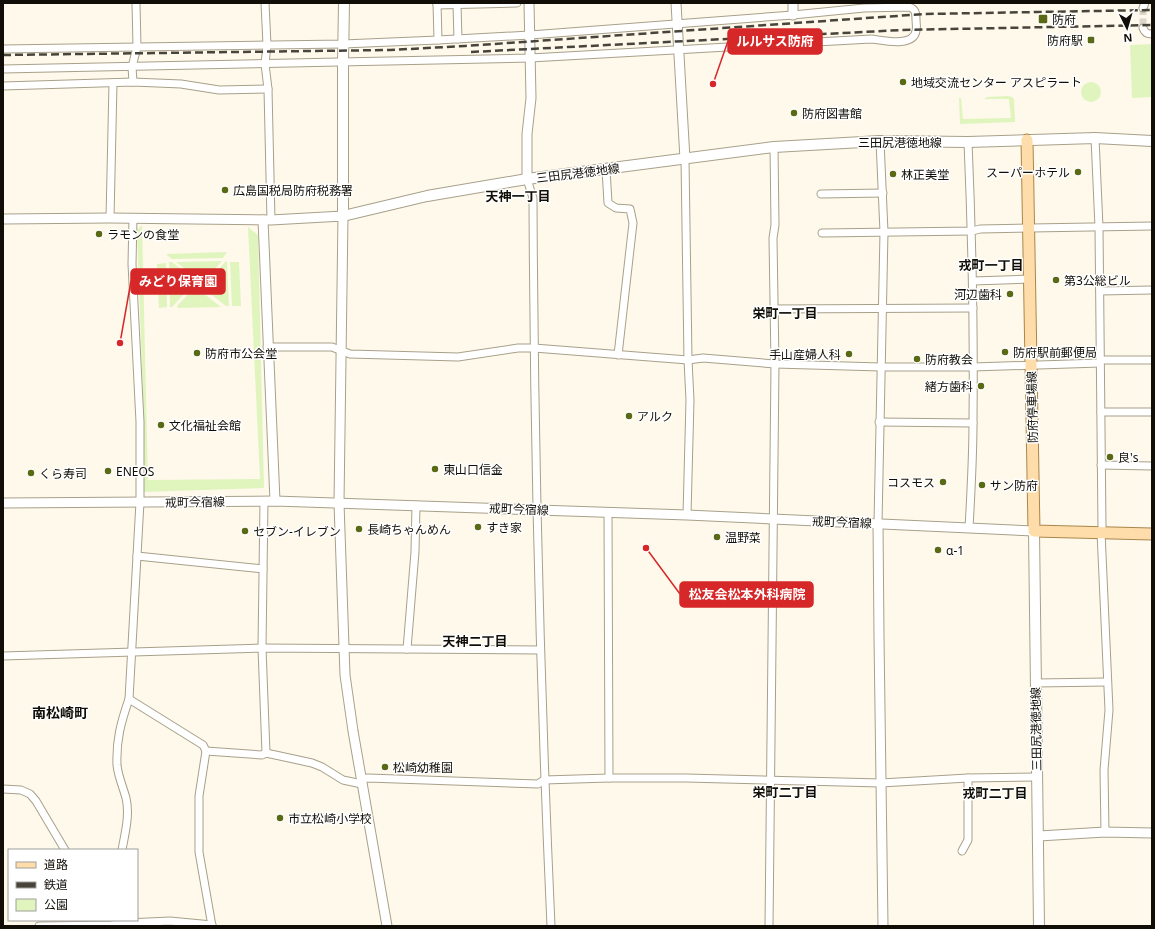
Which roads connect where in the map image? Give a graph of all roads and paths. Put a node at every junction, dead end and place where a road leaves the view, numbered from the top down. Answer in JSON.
{"nodes":[{"id":1,"x":136,"y":3,"type":"edge"},
{"id":2,"x":265,"y":3,"type":"edge"},
{"id":3,"x":344,"y":3,"type":"edge"},
{"id":4,"x":517,"y":3,"type":"edge"},
{"id":5,"x":529,"y":3,"type":"edge"},
{"id":6,"x":676,"y":3,"type":"edge"},
{"id":7,"x":793,"y":3,"type":"edge"},
{"id":8,"x":436,"y":4,"type":"edge"},
{"id":9,"x":457,"y":5,"type":"junction"},
{"id":10,"x":793,"y":15,"type":"junction"},
{"id":11,"x":677,"y":24,"type":"junction"},
{"id":12,"x":1143,"y":28,"type":"dead end"},
{"id":13,"x":1152,"y":34,"type":"edge"},
{"id":14,"x":530,"y":35,"type":"junction"},
{"id":15,"x":458,"y":39,"type":"junction"},
{"id":16,"x":438,"y":40,"type":"junction"},
{"id":17,"x":344,"y":44,"type":"junction"},
{"id":18,"x":267,"y":45,"type":"junction"},
{"id":19,"x":137,"y":47,"type":"junction"},
{"id":20,"x":3,"y":49,"type":"edge"},
{"id":21,"x":678,"y":50,"type":"junction"},
{"id":22,"x":530,"y":58,"type":"junction"},
{"id":23,"x":343,"y":63,"type":"junction"},
{"id":24,"x":265,"y":64,"type":"junction"},
{"id":25,"x":132,"y":67,"type":"junction"},
{"id":26,"x":3,"y":69,"type":"edge"},
{"id":27,"x":133,"y":82,"type":"junction"},
{"id":28,"x":113,"y":83,"type":"junction"},
{"id":29,"x":3,"y":86,"type":"edge"},
{"id":30,"x":268,"y":89,"type":"junction"},
{"id":31,"x":1095,"y":138,"type":"junction"},
{"id":32,"x":1027,"y":140,"type":"junction"},
{"id":33,"x":880,"y":141,"type":"junction"},
{"id":34,"x":1152,"y":141,"type":"edge"},
{"id":35,"x":968,"y":142,"type":"junction"},
{"id":36,"x":774,"y":147,"type":"junction"},
{"id":37,"x":685,"y":159,"type":"junction"},
{"id":38,"x":606,"y":169,"type":"junction"},
{"id":39,"x":527,"y":179,"type":"junction"},
{"id":40,"x":883,"y":193,"type":"junction"},
{"id":41,"x":821,"y":194,"type":"dead end"},
{"id":42,"x":343,"y":216,"type":"junction"},
{"id":43,"x":110,"y":218,"type":"junction"},
{"id":44,"x":134,"y":218,"type":"junction"},
{"id":45,"x":3,"y":219,"type":"edge"},
{"id":46,"x":267,"y":220,"type":"junction"},
{"id":47,"x":1152,"y":226,"type":"edge"},
{"id":48,"x":1099,"y":227,"type":"junction"},
{"id":49,"x":1029,"y":228,"type":"junction"},
{"id":50,"x":972,"y":231,"type":"junction"},
{"id":51,"x":884,"y":232,"type":"junction"},
{"id":52,"x":822,"y":233,"type":"dead end"},
{"id":53,"x":1030,"y":279,"type":"junction"},
{"id":54,"x":973,"y":281,"type":"junction"},
{"id":55,"x":1152,"y":290,"type":"edge"},
{"id":56,"x":1100,"y":291,"type":"junction"},
{"id":57,"x":883,"y":308,"type":"junction"},
{"id":58,"x":973,"y":308,"type":"junction"},
{"id":59,"x":774,"y":309,"type":"junction"},
{"id":60,"x":267,"y":347,"type":"junction"},
{"id":61,"x":534,"y":348,"type":"junction"},
{"id":62,"x":341,"y":350,"type":"junction"},
{"id":63,"x":618,"y":355,"type":"junction"},
{"id":64,"x":688,"y":360,"type":"junction"},
{"id":65,"x":1152,"y":360,"type":"edge"},
{"id":66,"x":1100,"y":362,"type":"junction"},
{"id":67,"x":775,"y":364,"type":"junction"},
{"id":68,"x":1031,"y":365,"type":"junction"},
{"id":69,"x":881,"y":367,"type":"junction"},
{"id":70,"x":973,"y":367,"type":"junction"},
{"id":71,"x":1101,"y":412,"type":"junction"},
{"id":72,"x":1152,"y":412,"type":"edge"},
{"id":73,"x":880,"y":422,"type":"junction"},
{"id":74,"x":973,"y":423,"type":"junction"},
{"id":75,"x":1101,"y":465,"type":"junction"},
{"id":76,"x":1152,"y":466,"type":"edge"},
{"id":77,"x":275,"y":500,"type":"junction"},
{"id":78,"x":264,"y":501,"type":"junction"},
{"id":79,"x":140,"y":502,"type":"junction"},
{"id":80,"x":3,"y":503,"type":"edge"},
{"id":81,"x":339,"y":503,"type":"junction"},
{"id":82,"x":416,"y":505,"type":"junction"},
{"id":83,"x":538,"y":509,"type":"junction"},
{"id":84,"x":608,"y":512,"type":"junction"},
{"id":85,"x":687,"y":515,"type":"junction"},
{"id":86,"x":772,"y":519,"type":"junction"},
{"id":87,"x":878,"y":523,"type":"junction"},
{"id":88,"x":969,"y":528,"type":"junction"},
{"id":89,"x":1101,"y":530,"type":"junction"},
{"id":90,"x":1034,"y":531,"type":"junction"},
{"id":91,"x":1152,"y":534,"type":"edge"},
{"id":92,"x":137,"y":556,"type":"junction"},
{"id":93,"x":263,"y":569,"type":"junction"},
{"id":94,"x":262,"y":648,"type":"junction"},
{"id":95,"x":343,"y":649,"type":"junction"},
{"id":96,"x":407,"y":649,"type":"junction"},
{"id":97,"x":540,"y":650,"type":"junction"},
{"id":98,"x":132,"y":652,"type":"junction"},
{"id":99,"x":3,"y":656,"type":"edge"},
{"id":100,"x":1107,"y":682,"type":"junction"},
{"id":101,"x":1035,"y":683,"type":"junction"},
{"id":102,"x":129,"y":699,"type":"junction"},
{"id":103,"x":206,"y":751,"type":"junction"},
{"id":104,"x":266,"y":753,"type":"junction"},
{"id":105,"x":1037,"y":777,"type":"junction"},
{"id":106,"x":609,"y":778,"type":"junction"},
{"id":107,"x":968,"y":778,"type":"junction"},
{"id":108,"x":544,"y":780,"type":"junction"},
{"id":109,"x":772,"y":780,"type":"junction"},
{"id":110,"x":362,"y":782,"type":"junction"},
{"id":111,"x":881,"y":783,"type":"junction"},
{"id":112,"x":3,"y":789,"type":"edge"},
{"id":113,"x":1105,"y":832,"type":"junction"},
{"id":114,"x":1152,"y":833,"type":"edge"},
{"id":115,"x":1038,"y":836,"type":"junction"},
{"id":116,"x":64,"y":849,"type":"edge"},
{"id":117,"x":122,"y":849,"type":"edge"},
{"id":118,"x":962,"y":851,"type":"dead end"},
{"id":119,"x":126,"y":921,"type":"edge"},
{"id":120,"x":111,"y":924,"type":"edge"},
{"id":121,"x":39,"y":926,"type":"edge"},
{"id":122,"x":212,"y":926,"type":"edge"},
{"id":123,"x":387,"y":926,"type":"edge"},
{"id":124,"x":551,"y":926,"type":"edge"},
{"id":125,"x":769,"y":926,"type":"edge"},
{"id":126,"x":883,"y":926,"type":"edge"},
{"id":127,"x":1039,"y":926,"type":"edge"}],
"edges":[{"from":1,"to":19,"type":"street"},
{"from":2,"to":18,"type":"street"},
{"from":3,"to":17,"type":"main road"},
{"from":4,"to":9,"type":"street"},
{"from":5,"to":14,"type":"street"},
{"from":6,"to":11,"type":"street"},
{"from":7,"to":10,"type":"street"},
{"from":8,"to":9,"type":"street"},
{"from":8,"to":16,"type":"street"},
{"from":9,"to":15,"type":"street"},
{"from":10,"to":11,"type":"street"},
{"from":10,"to":21,"type":"street"},
{"from":11,"to":14,"type":"street"},
{"from":11,"to":21,"type":"street"},
{"from":12,"to":13,"type":"street"},
{"from":14,"to":15,"type":"street"},
{"from":14,"to":22,"type":"street"},
{"from":15,"to":16,"type":"street"},
{"from":16,"to":17,"type":"street"},
{"from":17,"to":18,"type":"street"},
{"from":17,"to":23,"type":"main road"},
{"from":18,"to":19,"type":"street"},
{"from":18,"to":24,"type":"street"},
{"from":19,"to":20,"type":"street"},
{"from":19,"to":25,"type":"street"},
{"from":21,"to":22,"type":"street"},
{"from":21,"to":37,"type":"street"},
{"from":22,"to":23,"type":"street"},
{"from":22,"to":39,"type":"street"},
{"from":23,"to":24,"type":"street"},
{"from":23,"to":42,"type":"main road"},
{"from":24,"to":25,"type":"street"},
{"from":24,"to":30,"type":"street"},
{"from":25,"to":26,"type":"street"},
{"from":25,"to":27,"type":"street"},
{"from":27,"to":28,"type":"street"},
{"from":27,"to":30,"type":"street"},
{"from":28,"to":29,"type":"street"},
{"from":28,"to":43,"type":"street"},
{"from":30,"to":46,"type":"street"},
{"from":31,"to":32,"type":"main road","name":"三田尻港徳地線"},
{"from":31,"to":34,"type":"main road","name":"三田尻港徳地線"},
{"from":31,"to":48,"type":"street"},
{"from":32,"to":35,"type":"main road","name":"三田尻港徳地線"},
{"from":32,"to":49,"type":"main road","name":"防府停車場線"},
{"from":33,"to":35,"type":"main road","name":"三田尻港徳地線"},
{"from":33,"to":36,"type":"main road","name":"三田尻港徳地線"},
{"from":33,"to":40,"type":"street"},
{"from":35,"to":50,"type":"street"},
{"from":36,"to":37,"type":"main road","name":"三田尻港徳地線"},
{"from":36,"to":59,"type":"street"},
{"from":37,"to":38,"type":"main road","name":"三田尻港徳地線"},
{"from":37,"to":64,"type":"street"},
{"from":38,"to":39,"type":"main road","name":"三田尻港徳地線"},
{"from":38,"to":63,"type":"street"},
{"from":39,"to":42,"type":"main road","name":"三田尻港徳地線"},
{"from":39,"to":61,"type":"street"},
{"from":40,"to":41,"type":"street"},
{"from":40,"to":51,"type":"street"},
{"from":42,"to":46,"type":"street"},
{"from":42,"to":62,"type":"street"},
{"from":43,"to":44,"type":"street"},
{"from":43,"to":45,"type":"street"},
{"from":44,"to":46,"type":"street"},
{"from":44,"to":79,"type":"street"},
{"from":46,"to":60,"type":"street"},
{"from":47,"to":48,"type":"street"},
{"from":48,"to":49,"type":"street"},
{"from":48,"to":56,"type":"street"},
{"from":49,"to":50,"type":"street"},
{"from":49,"to":53,"type":"main road","name":"防府停車場線"},
{"from":50,"to":51,"type":"street"},
{"from":50,"to":54,"type":"street"},
{"from":51,"to":52,"type":"street"},
{"from":51,"to":57,"type":"street"},
{"from":53,"to":54,"type":"street"},
{"from":53,"to":68,"type":"main road","name":"防府停車場線"},
{"from":54,"to":58,"type":"street"},
{"from":55,"to":56,"type":"street"},
{"from":56,"to":66,"type":"street"},
{"from":57,"to":58,"type":"street"},
{"from":57,"to":59,"type":"street"},
{"from":57,"to":69,"type":"street"},
{"from":58,"to":70,"type":"street"},
{"from":59,"to":67,"type":"street"},
{"from":60,"to":62,"type":"street"},
{"from":60,"to":77,"type":"street"},
{"from":61,"to":62,"type":"street"},
{"from":61,"to":63,"type":"street"},
{"from":61,"to":83,"type":"street"},
{"from":62,"to":81,"type":"street"},
{"from":63,"to":64,"type":"street"},
{"from":64,"to":67,"type":"street"},
{"from":64,"to":85,"type":"street"},
{"from":65,"to":66,"type":"street"},
{"from":66,"to":68,"type":"street"},
{"from":66,"to":71,"type":"street"},
{"from":67,"to":69,"type":"street"},
{"from":67,"to":86,"type":"street"},
{"from":68,"to":70,"type":"street"},
{"from":68,"to":90,"type":"main road","name":"防府停車場線"},
{"from":69,"to":70,"type":"street"},
{"from":69,"to":73,"type":"street"},
{"from":70,"to":74,"type":"street"},
{"from":71,"to":72,"type":"street"},
{"from":71,"to":75,"type":"street"},
{"from":73,"to":74,"type":"street"},
{"from":73,"to":87,"type":"street"},
{"from":74,"to":88,"type":"street"},
{"from":75,"to":76,"type":"street"},
{"from":75,"to":89,"type":"street"},
{"from":77,"to":78,"type":"street","name":"戒町今宿線"},
{"from":77,"to":81,"type":"street","name":"戒町今宿線"},
{"from":78,"to":79,"type":"street","name":"戒町今宿線"},
{"from":78,"to":93,"type":"street"},
{"from":79,"to":80,"type":"street","name":"戒町今宿線"},
{"from":79,"to":92,"type":"street"},
{"from":81,"to":82,"type":"street","name":"戒町今宿線"},
{"from":81,"to":95,"type":"street"},
{"from":82,"to":83,"type":"street","name":"戒町今宿線"},
{"from":82,"to":96,"type":"street"},
{"from":83,"to":84,"type":"street","name":"戒町今宿線"},
{"from":83,"to":97,"type":"street"},
{"from":84,"to":85,"type":"street","name":"戒町今宿線"},
{"from":84,"to":106,"type":"street"},
{"from":85,"to":86,"type":"street","name":"戒町今宿線"},
{"from":86,"to":87,"type":"street","name":"戒町今宿線"},
{"from":86,"to":109,"type":"street"},
{"from":87,"to":88,"type":"street","name":"戒町今宿線"},
{"from":87,"to":111,"type":"street"},
{"from":88,"to":90,"type":"street","name":"戒町今宿線"},
{"from":89,"to":90,"type":"main road"},
{"from":89,"to":91,"type":"main road"},
{"from":89,"to":100,"type":"street"},
{"from":90,"to":101,"type":"main road","name":"三田尻港徳地線"},
{"from":92,"to":93,"type":"street"},
{"from":92,"to":98,"type":"street"},
{"from":93,"to":94,"type":"street"},
{"from":94,"to":95,"type":"street"},
{"from":94,"to":98,"type":"street"},
{"from":94,"to":104,"type":"street"},
{"from":95,"to":96,"type":"street"},
{"from":95,"to":110,"type":"street"},
{"from":96,"to":97,"type":"street"},
{"from":97,"to":108,"type":"street"},
{"from":98,"to":99,"type":"street"},
{"from":98,"to":102,"type":"street"},
{"from":100,"to":101,"type":"street"},
{"from":100,"to":113,"type":"street"},
{"from":101,"to":105,"type":"main road","name":"三田尻港徳地線"},
{"from":102,"to":103,"type":"street"},
{"from":102,"to":117,"type":"street"},
{"from":103,"to":104,"type":"street"},
{"from":103,"to":122,"type":"street"},
{"from":104,"to":110,"type":"street"},
{"from":105,"to":107,"type":"street"},
{"from":105,"to":115,"type":"main road","name":"三田尻港徳地線"},
{"from":106,"to":108,"type":"street"},
{"from":106,"to":109,"type":"street"},
{"from":107,"to":111,"type":"street"},
{"from":107,"to":118,"type":"street"},
{"from":108,"to":110,"type":"street"},
{"from":108,"to":124,"type":"street"},
{"from":109,"to":111,"type":"street"},
{"from":109,"to":125,"type":"street"},
{"from":110,"to":123,"type":"street"},
{"from":111,"to":126,"type":"street"},
{"from":112,"to":116,"type":"street"},
{"from":113,"to":114,"type":"street"},
{"from":113,"to":115,"type":"street"},
{"from":115,"to":127,"type":"main road","name":"三田尻港徳地線"},
{"from":119,"to":120,"type":"street"},
{"from":119,"to":122,"type":"street"},
{"from":120,"to":121,"type":"street"}]}
